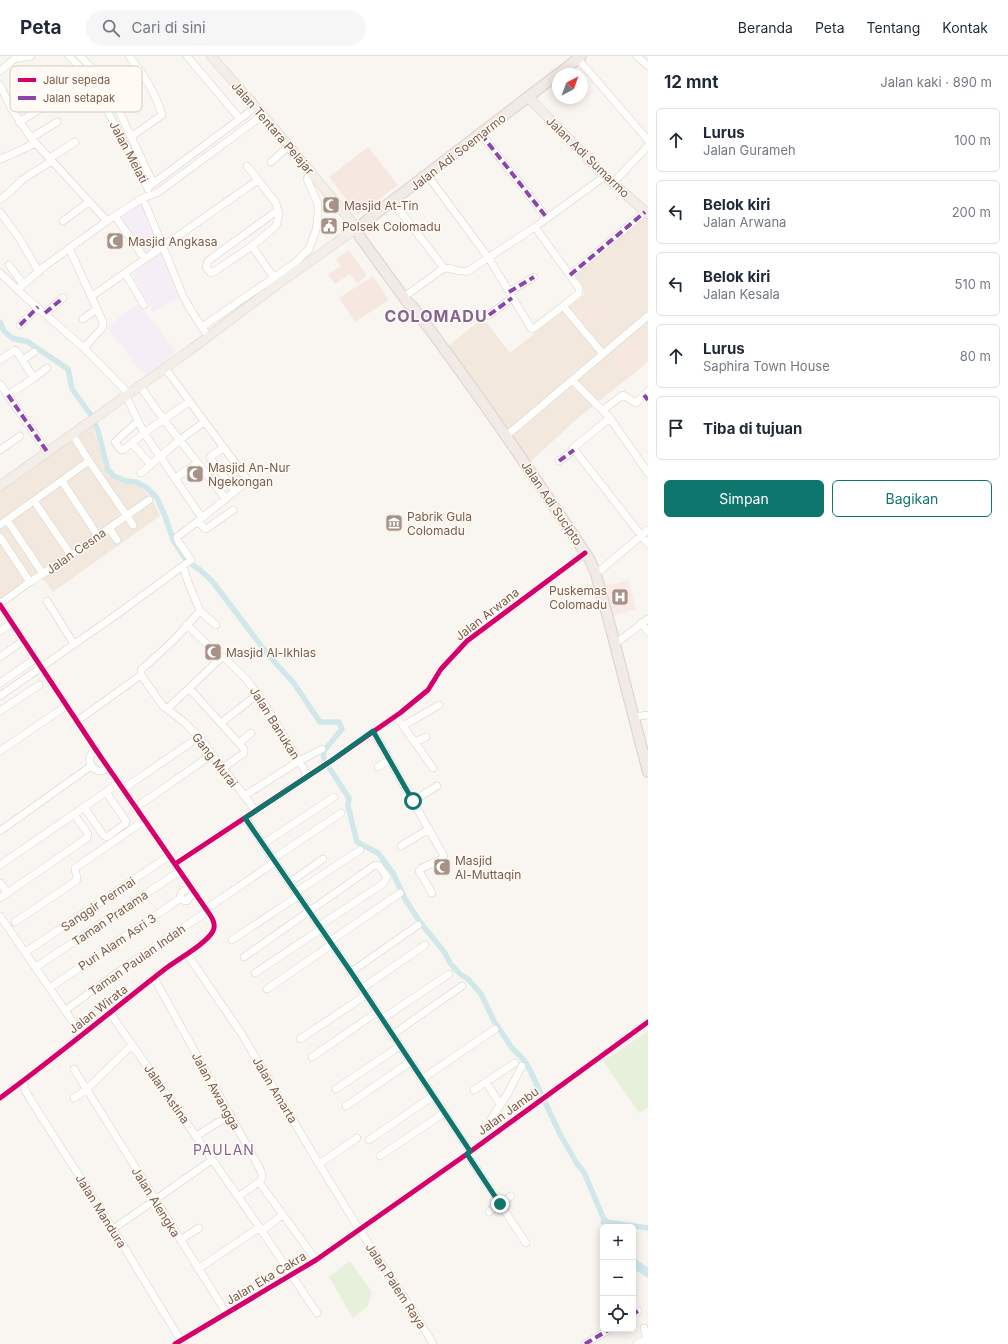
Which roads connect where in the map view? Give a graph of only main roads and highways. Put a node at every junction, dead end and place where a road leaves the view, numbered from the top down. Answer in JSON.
{"nodes":[{"id":1,"x":211,"y":56,"type":"edge"},
{"id":2,"x":579,"y":57,"type":"edge"},
{"id":3,"x":565,"y":68,"type":"edge"},
{"id":4,"x":552,"y":79,"type":"edge"},
{"id":5,"x":529,"y":98,"type":"junction"},
{"id":6,"x":334,"y":200,"type":"joint"},
{"id":7,"x":647,"y":213,"type":"edge"},
{"id":8,"x":358,"y":228,"type":"junction"},
{"id":9,"x":413,"y":307,"type":"junction"},
{"id":10,"x":0,"y":486,"type":"edge"},
{"id":11,"x":648,"y":772,"type":"edge"}],
"edges":[{"from":1,"to":6,"type":"main road","name":"Jalan Tentara Pelajar"},
{"from":2,"to":3,"type":"highway","name":"Jalan Adi Soemarmo"},
{"from":4,"to":5,"type":"highway","name":"Jalan Adi Soemarmo"},
{"from":5,"to":7,"type":"main road","name":"Jalan Adi Sumarmo"},
{"from":5,"to":8,"type":"highway","name":"Jalan Adi Soemarmo"},
{"from":6,"to":8,"type":"main road","name":"Jalan Adi Sucipto"},
{"from":8,"to":9,"type":"highway","name":"Jalan Adi Sucipto"},
{"from":8,"to":9,"type":"highway","name":"Jalan Adi Sucipto"},
{"from":8,"to":10,"type":"main road"},
{"from":9,"to":11,"type":"highway","name":"Jalan Adi Sucipto"}]}
